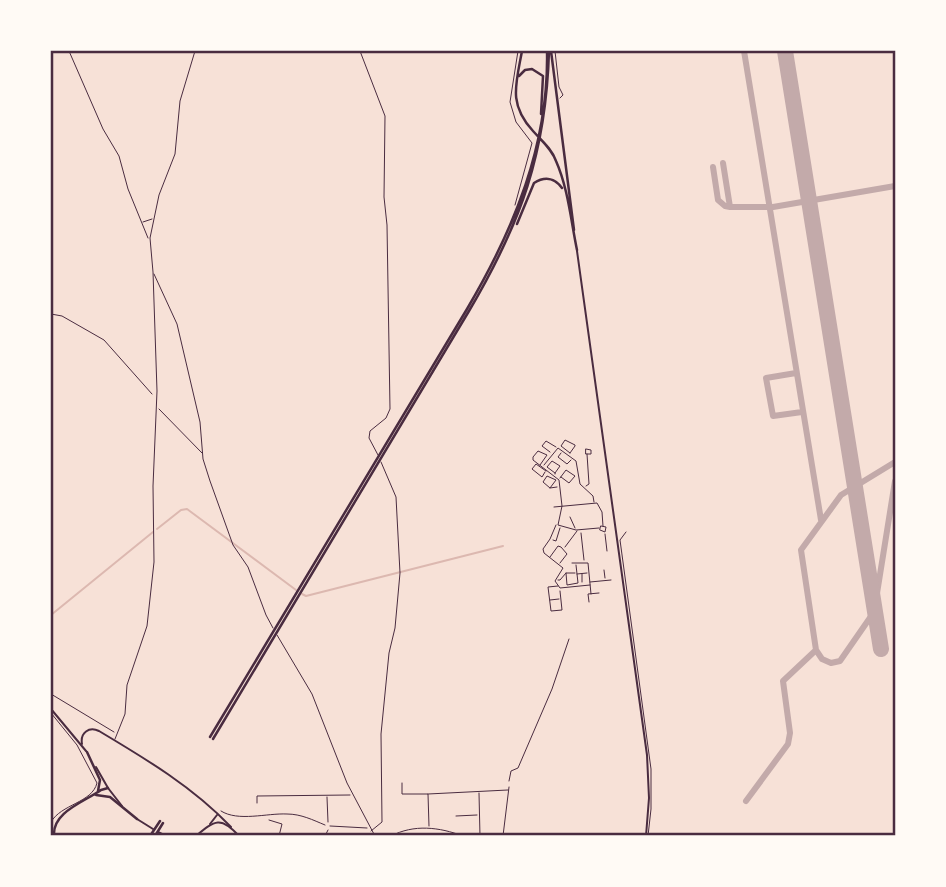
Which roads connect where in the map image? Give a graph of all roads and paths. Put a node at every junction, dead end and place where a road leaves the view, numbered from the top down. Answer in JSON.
{"nodes":[{"id":1,"x":69,"y":51,"type":"edge"},
{"id":2,"x":195,"y":51,"type":"edge"},
{"id":3,"x":359,"y":51,"type":"edge"},
{"id":4,"x":520,"y":51,"type":"edge"},
{"id":5,"x":551,"y":51,"type":"edge"},
{"id":6,"x":515,"y":77,"type":"junction"},
{"id":7,"x":539,"y":135,"type":"junction"},
{"id":8,"x":565,"y":195,"type":"junction"},
{"id":9,"x":515,"y":205,"type":"dead end"},
{"id":10,"x":154,"y":218,"type":"junction"},
{"id":11,"x":142,"y":222,"type":"junction"},
{"id":12,"x":510,"y":236,"type":"junction"},
{"id":13,"x":149,"y":242,"type":"junction"},
{"id":14,"x":577,"y":250,"type":"junction"},
{"id":15,"x":153,"y":272,"type":"junction"},
{"id":16,"x":159,"y":285,"type":"junction"},
{"id":17,"x":153,"y":288,"type":"junction"},
{"id":18,"x":51,"y":314,"type":"edge"},
{"id":19,"x":157,"y":398,"type":"junction"},
{"id":20,"x":157,"y":408,"type":"junction"},
{"id":21,"x":558,"y":448,"type":"junction"},
{"id":22,"x":563,"y":451,"type":"junction"},
{"id":23,"x":550,"y":452,"type":"dead end"},
{"id":24,"x":587,"y":454,"type":"junction"},
{"id":25,"x":203,"y":455,"type":"junction"},
{"id":26,"x":572,"y":458,"type":"junction"},
{"id":27,"x":540,"y":465,"type":"junction"},
{"id":28,"x":542,"y":467,"type":"junction"},
{"id":29,"x":559,"y":486,"type":"junction"},
{"id":30,"x":550,"y":488,"type":"dead end"},
{"id":31,"x":584,"y":488,"type":"junction"},
{"id":32,"x":594,"y":502,"type":"junction"},
{"id":33,"x":562,"y":506,"type":"junction"},
{"id":34,"x":554,"y":507,"type":"dead end"},
{"id":35,"x":570,"y":517,"type":"dead end"},
{"id":36,"x":558,"y":524,"type":"junction"},
{"id":37,"x":561,"y":526,"type":"junction"},
{"id":38,"x":603,"y":526,"type":"junction"},
{"id":39,"x":600,"y":528,"type":"junction"},
{"id":40,"x":606,"y":528,"type":"junction"},
{"id":41,"x":615,"y":528,"type":"junction"},
{"id":42,"x":576,"y":530,"type":"junction"},
{"id":43,"x":580,"y":530,"type":"junction"},
{"id":44,"x":604,"y":532,"type":"junction"},
{"id":45,"x":626,"y":532,"type":"dead end"},
{"id":46,"x":550,"y":539,"type":"junction"},
{"id":47,"x":563,"y":549,"type":"junction"},
{"id":48,"x":607,"y":551,"type":"dead end"},
{"id":49,"x":549,"y":557,"type":"junction"},
{"id":50,"x":584,"y":562,"type":"junction"},
{"id":51,"x":572,"y":563,"type":"dead end"},
{"id":52,"x":575,"y":563,"type":"junction"},
{"id":53,"x":559,"y":565,"type":"junction"},
{"id":54,"x":604,"y":570,"type":"dead end"},
{"id":55,"x":566,"y":573,"type":"junction"},
{"id":56,"x":577,"y":573,"type":"junction"},
{"id":57,"x":589,"y":573,"type":"junction"},
{"id":58,"x":582,"y":574,"type":"junction"},
{"id":59,"x":556,"y":579,"type":"junction"},
{"id":60,"x":608,"y":580,"type":"junction"},
{"id":61,"x":582,"y":582,"type":"dead end"},
{"id":62,"x":590,"y":584,"type":"junction"},
{"id":63,"x":609,"y":586,"type":"dead end"},
{"id":64,"x":559,"y":587,"type":"junction"},
{"id":65,"x":599,"y":593,"type":"dead end"},
{"id":66,"x":591,"y":594,"type":"junction"},
{"id":67,"x":561,"y":598,"type":"junction"},
{"id":68,"x":550,"y":600,"type":"junction"},
{"id":69,"x":589,"y":602,"type":"dead end"},
{"id":70,"x":569,"y":639,"type":"dead end"},
{"id":71,"x":51,"y":694,"type":"edge"},
{"id":72,"x":51,"y":709,"type":"edge"},
{"id":73,"x":51,"y":713,"type":"edge"},
{"id":74,"x":116,"y":733,"type":"junction"},
{"id":75,"x":116,"y":741,"type":"junction"},
{"id":76,"x":82,"y":744,"type":"junction"},
{"id":77,"x":86,"y":752,"type":"junction"},
{"id":78,"x":402,"y":783,"type":"dead end"},
{"id":79,"x":509,"y":787,"type":"joint"},
{"id":80,"x":108,"y":788,"type":"junction"},
{"id":81,"x":508,"y":790,"type":"junction"},
{"id":82,"x":478,"y":791,"type":"junction"},
{"id":83,"x":98,"y":794,"type":"junction"},
{"id":84,"x":428,"y":794,"type":"junction"},
{"id":85,"x":327,"y":795,"type":"junction"},
{"id":86,"x":352,"y":795,"type":"junction"},
{"id":87,"x":257,"y":803,"type":"dead end"},
{"id":88,"x":219,"y":810,"type":"dead end"},
{"id":89,"x":215,"y":811,"type":"junction"},
{"id":90,"x":480,"y":815,"type":"junction"},
{"id":91,"x":456,"y":816,"type":"dead end"},
{"id":92,"x":137,"y":819,"type":"junction"},
{"id":93,"x":269,"y":820,"type":"dead end"},
{"id":94,"x":51,"y":822,"type":"edge"},
{"id":95,"x":328,"y":822,"type":"dead end"},
{"id":96,"x":211,"y":824,"type":"junction"},
{"id":97,"x":206,"y":828,"type":"junction"},
{"id":98,"x":232,"y":828,"type":"junction"},
{"id":99,"x":429,"y":828,"type":"junction"},
{"id":100,"x":328,"y":830,"type":"dead end"},
{"id":101,"x":370,"y":830,"type":"junction"},
{"id":102,"x":54,"y":836,"type":"edge"},
{"id":103,"x":151,"y":836,"type":"edge"},
{"id":104,"x":166,"y":836,"type":"edge"},
{"id":105,"x":196,"y":836,"type":"edge"},
{"id":106,"x":203,"y":836,"type":"edge"},
{"id":107,"x":240,"y":836,"type":"edge"},
{"id":108,"x":279,"y":836,"type":"edge"},
{"id":109,"x":325,"y":836,"type":"edge"},
{"id":110,"x":374,"y":836,"type":"edge"},
{"id":111,"x":391,"y":836,"type":"edge"},
{"id":112,"x":463,"y":836,"type":"edge"},
{"id":113,"x":480,"y":836,"type":"edge"},
{"id":114,"x":503,"y":836,"type":"edge"},
{"id":115,"x":647,"y":836,"type":"edge"}],
"edges":[{"from":1,"to":11,"type":"street"},
{"from":2,"to":10,"type":"street"},
{"from":3,"to":101,"type":"street"},
{"from":4,"to":6,"type":"highway"},
{"from":5,"to":7,"type":"highway"},
{"from":5,"to":12,"type":"highway"},
{"from":5,"to":14,"type":"highway"},
{"from":6,"to":7,"type":"highway"},
{"from":6,"to":8,"type":"highway"},
{"from":6,"to":9,"type":"street"},
{"from":7,"to":12,"type":"highway"},
{"from":8,"to":12,"type":"highway"},
{"from":8,"to":14,"type":"highway"},
{"from":10,"to":11,"type":"street"},
{"from":10,"to":13,"type":"street"},
{"from":11,"to":13,"type":"street"},
{"from":13,"to":15,"type":"street"},
{"from":14,"to":41,"type":"main road"},
{"from":15,"to":16,"type":"street"},
{"from":15,"to":17,"type":"street"},
{"from":16,"to":17,"type":"street"},
{"from":16,"to":25,"type":"street"},
{"from":17,"to":19,"type":"street"},
{"from":18,"to":19,"type":"path"},
{"from":19,"to":20,"type":"street"},
{"from":20,"to":25,"type":"street"},
{"from":20,"to":74,"type":"street"},
{"from":21,"to":22,"type":"street"},
{"from":21,"to":23,"type":"street"},
{"from":21,"to":28,"type":"street"},
{"from":22,"to":26,"type":"street"},
{"from":22,"to":26,"type":"street"},
{"from":24,"to":24,"type":"street"},
{"from":24,"to":31,"type":"street"},
{"from":25,"to":86,"type":"street"},
{"from":26,"to":31,"type":"street"},
{"from":27,"to":27,"type":"street"},
{"from":27,"to":28,"type":"street"},
{"from":28,"to":29,"type":"street"},
{"from":29,"to":30,"type":"street"},
{"from":29,"to":33,"type":"street"},
{"from":31,"to":32,"type":"street"},
{"from":32,"to":33,"type":"street"},
{"from":32,"to":38,"type":"street"},
{"from":33,"to":34,"type":"street"},
{"from":33,"to":36,"type":"street"},
{"from":35,"to":42,"type":"street"},
{"from":36,"to":37,"type":"street"},
{"from":36,"to":46,"type":"street"},
{"from":37,"to":42,"type":"street"},
{"from":37,"to":46,"type":"street"},
{"from":38,"to":39,"type":"street"},
{"from":38,"to":40,"type":"street"},
{"from":39,"to":43,"type":"street"},
{"from":39,"to":44,"type":"street"},
{"from":40,"to":41,"type":"street"},
{"from":40,"to":44,"type":"street"},
{"from":41,"to":115,"type":"main road"},
{"from":42,"to":43,"type":"street"},
{"from":42,"to":47,"type":"street"},
{"from":43,"to":50,"type":"street"},
{"from":44,"to":48,"type":"street"},
{"from":45,"to":115,"type":"street"},
{"from":46,"to":49,"type":"street"},
{"from":47,"to":49,"type":"street"},
{"from":47,"to":53,"type":"street"},
{"from":49,"to":53,"type":"street"},
{"from":50,"to":52,"type":"street"},
{"from":50,"to":57,"type":"street"},
{"from":51,"to":52,"type":"street"},
{"from":52,"to":56,"type":"street"},
{"from":53,"to":59,"type":"street"},
{"from":54,"to":60,"type":"street"},
{"from":55,"to":56,"type":"street"},
{"from":55,"to":56,"type":"street"},
{"from":55,"to":59,"type":"street"},
{"from":56,"to":58,"type":"street"},
{"from":57,"to":58,"type":"street"},
{"from":57,"to":62,"type":"street"},
{"from":58,"to":61,"type":"street"},
{"from":59,"to":64,"type":"street"},
{"from":60,"to":62,"type":"street"},
{"from":60,"to":63,"type":"street"},
{"from":62,"to":64,"type":"street"},
{"from":62,"to":66,"type":"street"},
{"from":64,"to":67,"type":"street"},
{"from":64,"to":68,"type":"street"},
{"from":65,"to":66,"type":"street"},
{"from":66,"to":69,"type":"street"},
{"from":67,"to":68,"type":"street"},
{"from":67,"to":68,"type":"street"},
{"from":70,"to":79,"type":"path"},
{"from":71,"to":74,"type":"street"},
{"from":72,"to":76,"type":"main road"},
{"from":73,"to":94,"type":"street"},
{"from":74,"to":75,"type":"street"},
{"from":75,"to":76,"type":"main road"},
{"from":75,"to":89,"type":"main road"},
{"from":76,"to":77,"type":"main road"},
{"from":77,"to":80,"type":"main road"},
{"from":77,"to":83,"type":"highway"},
{"from":78,"to":84,"type":"street"},
{"from":79,"to":81,"type":"street"},
{"from":80,"to":83,"type":"highway"},
{"from":80,"to":92,"type":"main road"},
{"from":81,"to":82,"type":"street"},
{"from":81,"to":114,"type":"street"},
{"from":82,"to":84,"type":"street"},
{"from":82,"to":90,"type":"street"},
{"from":83,"to":92,"type":"highway"},
{"from":83,"to":102,"type":"highway"},
{"from":84,"to":99,"type":"street"},
{"from":85,"to":86,"type":"street"},
{"from":85,"to":87,"type":"street"},
{"from":85,"to":95,"type":"street"},
{"from":86,"to":101,"type":"street"},
{"from":88,"to":101,"type":"path"},
{"from":89,"to":96,"type":"main road"},
{"from":89,"to":98,"type":"main road"},
{"from":90,"to":91,"type":"street"},
{"from":90,"to":113,"type":"street"},
{"from":92,"to":104,"type":"main road"},
{"from":93,"to":108,"type":"street"},
{"from":96,"to":97,"type":"main road"},
{"from":96,"to":98,"type":"main road"},
{"from":97,"to":105,"type":"main road"},
{"from":97,"to":106,"type":"main road"},
{"from":98,"to":107,"type":"main road"},
{"from":99,"to":111,"type":"street"},
{"from":99,"to":112,"type":"street"},
{"from":100,"to":109,"type":"street"},
{"from":101,"to":110,"type":"street"},
{"from":103,"to":103,"type":"highway"}]}
